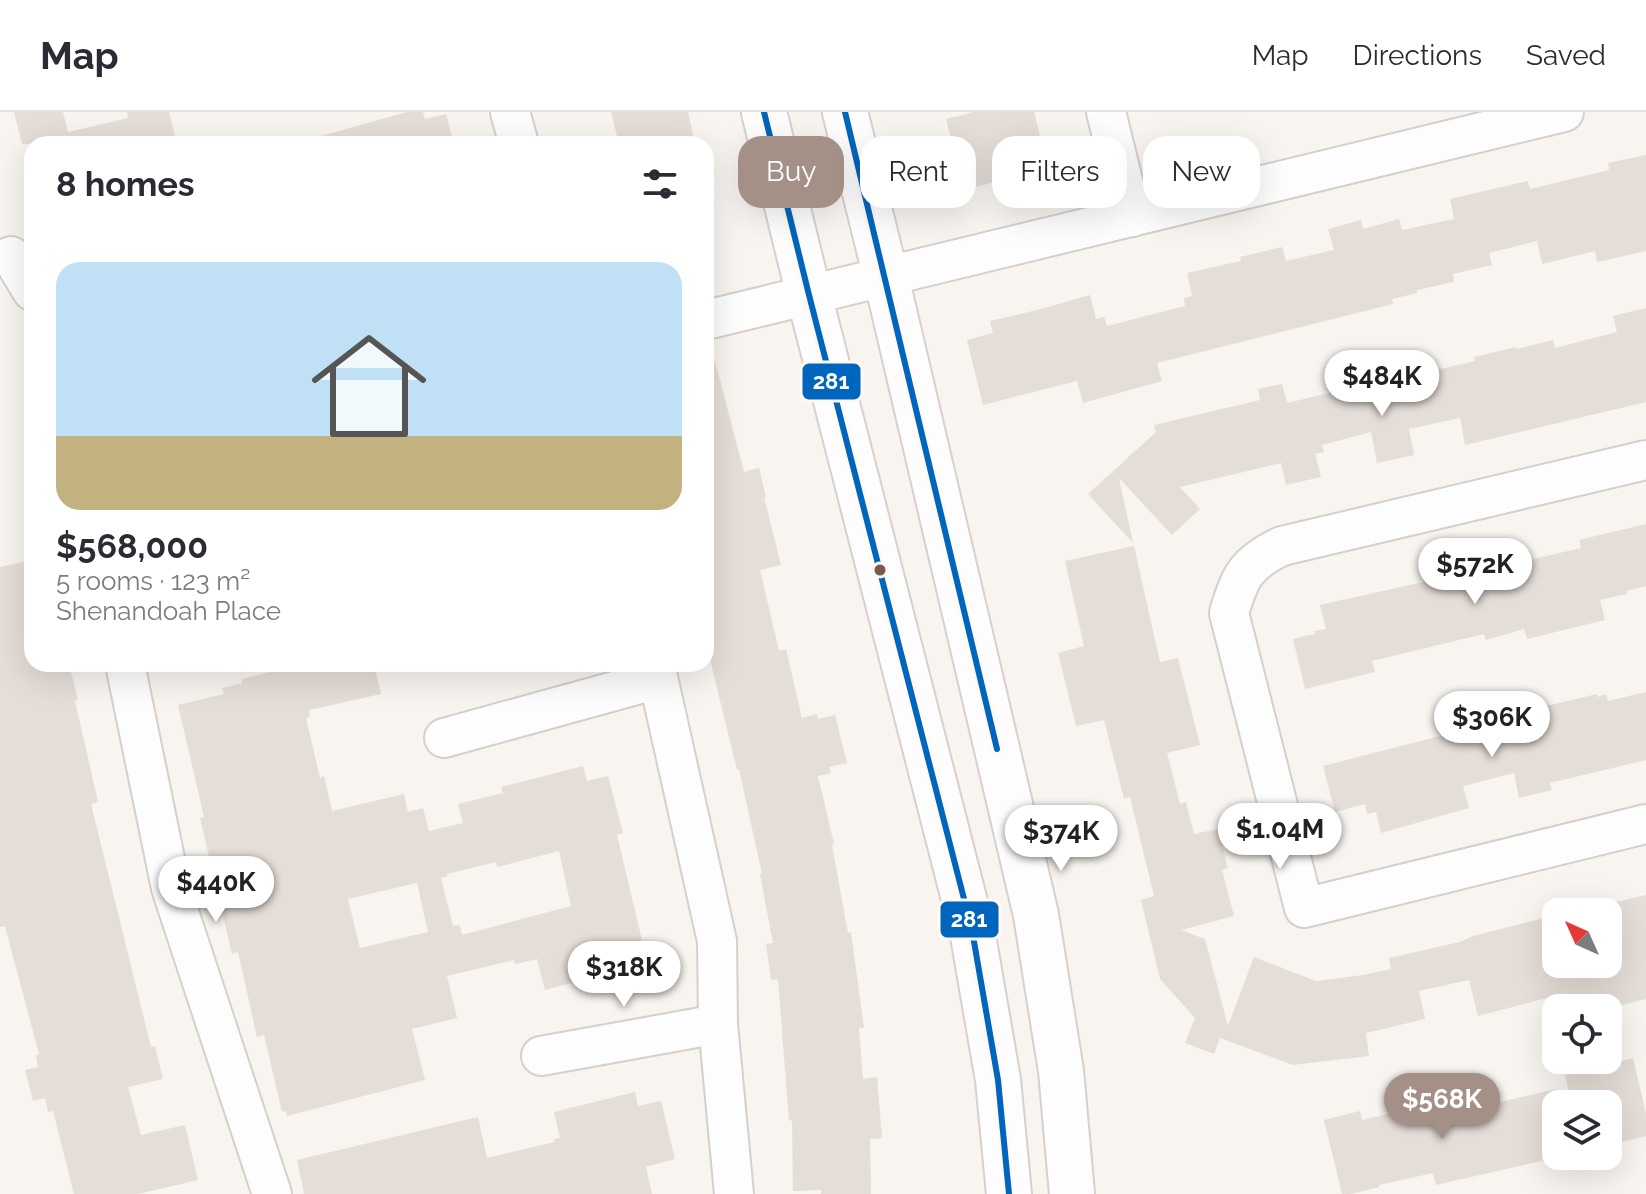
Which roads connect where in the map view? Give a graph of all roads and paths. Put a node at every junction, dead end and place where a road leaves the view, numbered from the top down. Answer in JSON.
{"nodes":[{"id":1,"x":510,"y":112,"type":"edge"},
{"id":2,"x":764,"y":112,"type":"edge"},
{"id":3,"x":845,"y":112,"type":"edge"},
{"id":4,"x":1106,"y":112,"type":"edge"},
{"id":5,"x":1564,"y":112,"type":"edge"},
{"id":6,"x":1489,"y":121,"type":"edge"},
{"id":7,"x":517,"y":136,"type":"edge"},
{"id":8,"x":1132,"y":217,"type":"junction"},
{"id":9,"x":14,"y":251,"type":"edge"},
{"id":10,"x":24,"y":273,"type":"edge"},
{"id":11,"x":886,"y":277,"type":"junction"},
{"id":12,"x":809,"y":295,"type":"junction"},
{"id":13,"x":714,"y":318,"type":"edge"},
{"id":14,"x":1646,"y":460,"type":"edge"},
{"id":15,"x":127,"y":672,"type":"edge"},
{"id":16,"x":653,"y":672,"type":"edge"},
{"id":17,"x":656,"y":672,"type":"edge"},
{"id":18,"x":444,"y":738,"type":"dead end"},
{"id":19,"x":1646,"y":824,"type":"edge"},
{"id":20,"x":718,"y":1024,"type":"junction"},
{"id":21,"x":541,"y":1056,"type":"dead end"},
{"id":22,"x":272,"y":1194,"type":"edge"},
{"id":23,"x":734,"y":1194,"type":"edge"},
{"id":24,"x":1009,"y":1194,"type":"edge"},
{"id":25,"x":1072,"y":1194,"type":"edge"}],
"edges":[{"from":1,"to":7,"type":"street"},
{"from":2,"to":12,"type":"main road"},
{"from":3,"to":11,"type":"main road"},
{"from":4,"to":8,"type":"street"},
{"from":5,"to":6,"type":"street"},
{"from":6,"to":8,"type":"street"},
{"from":8,"to":11,"type":"street"},
{"from":9,"to":10,"type":"street"},
{"from":11,"to":12,"type":"street"},
{"from":11,"to":25,"type":"main road"},
{"from":12,"to":13,"type":"street"},
{"from":12,"to":24,"type":"main road"},
{"from":14,"to":19,"type":"street"},
{"from":15,"to":22,"type":"street"},
{"from":16,"to":18,"type":"street"},
{"from":17,"to":20,"type":"street"},
{"from":20,"to":21,"type":"street"},
{"from":20,"to":23,"type":"street"}]}
